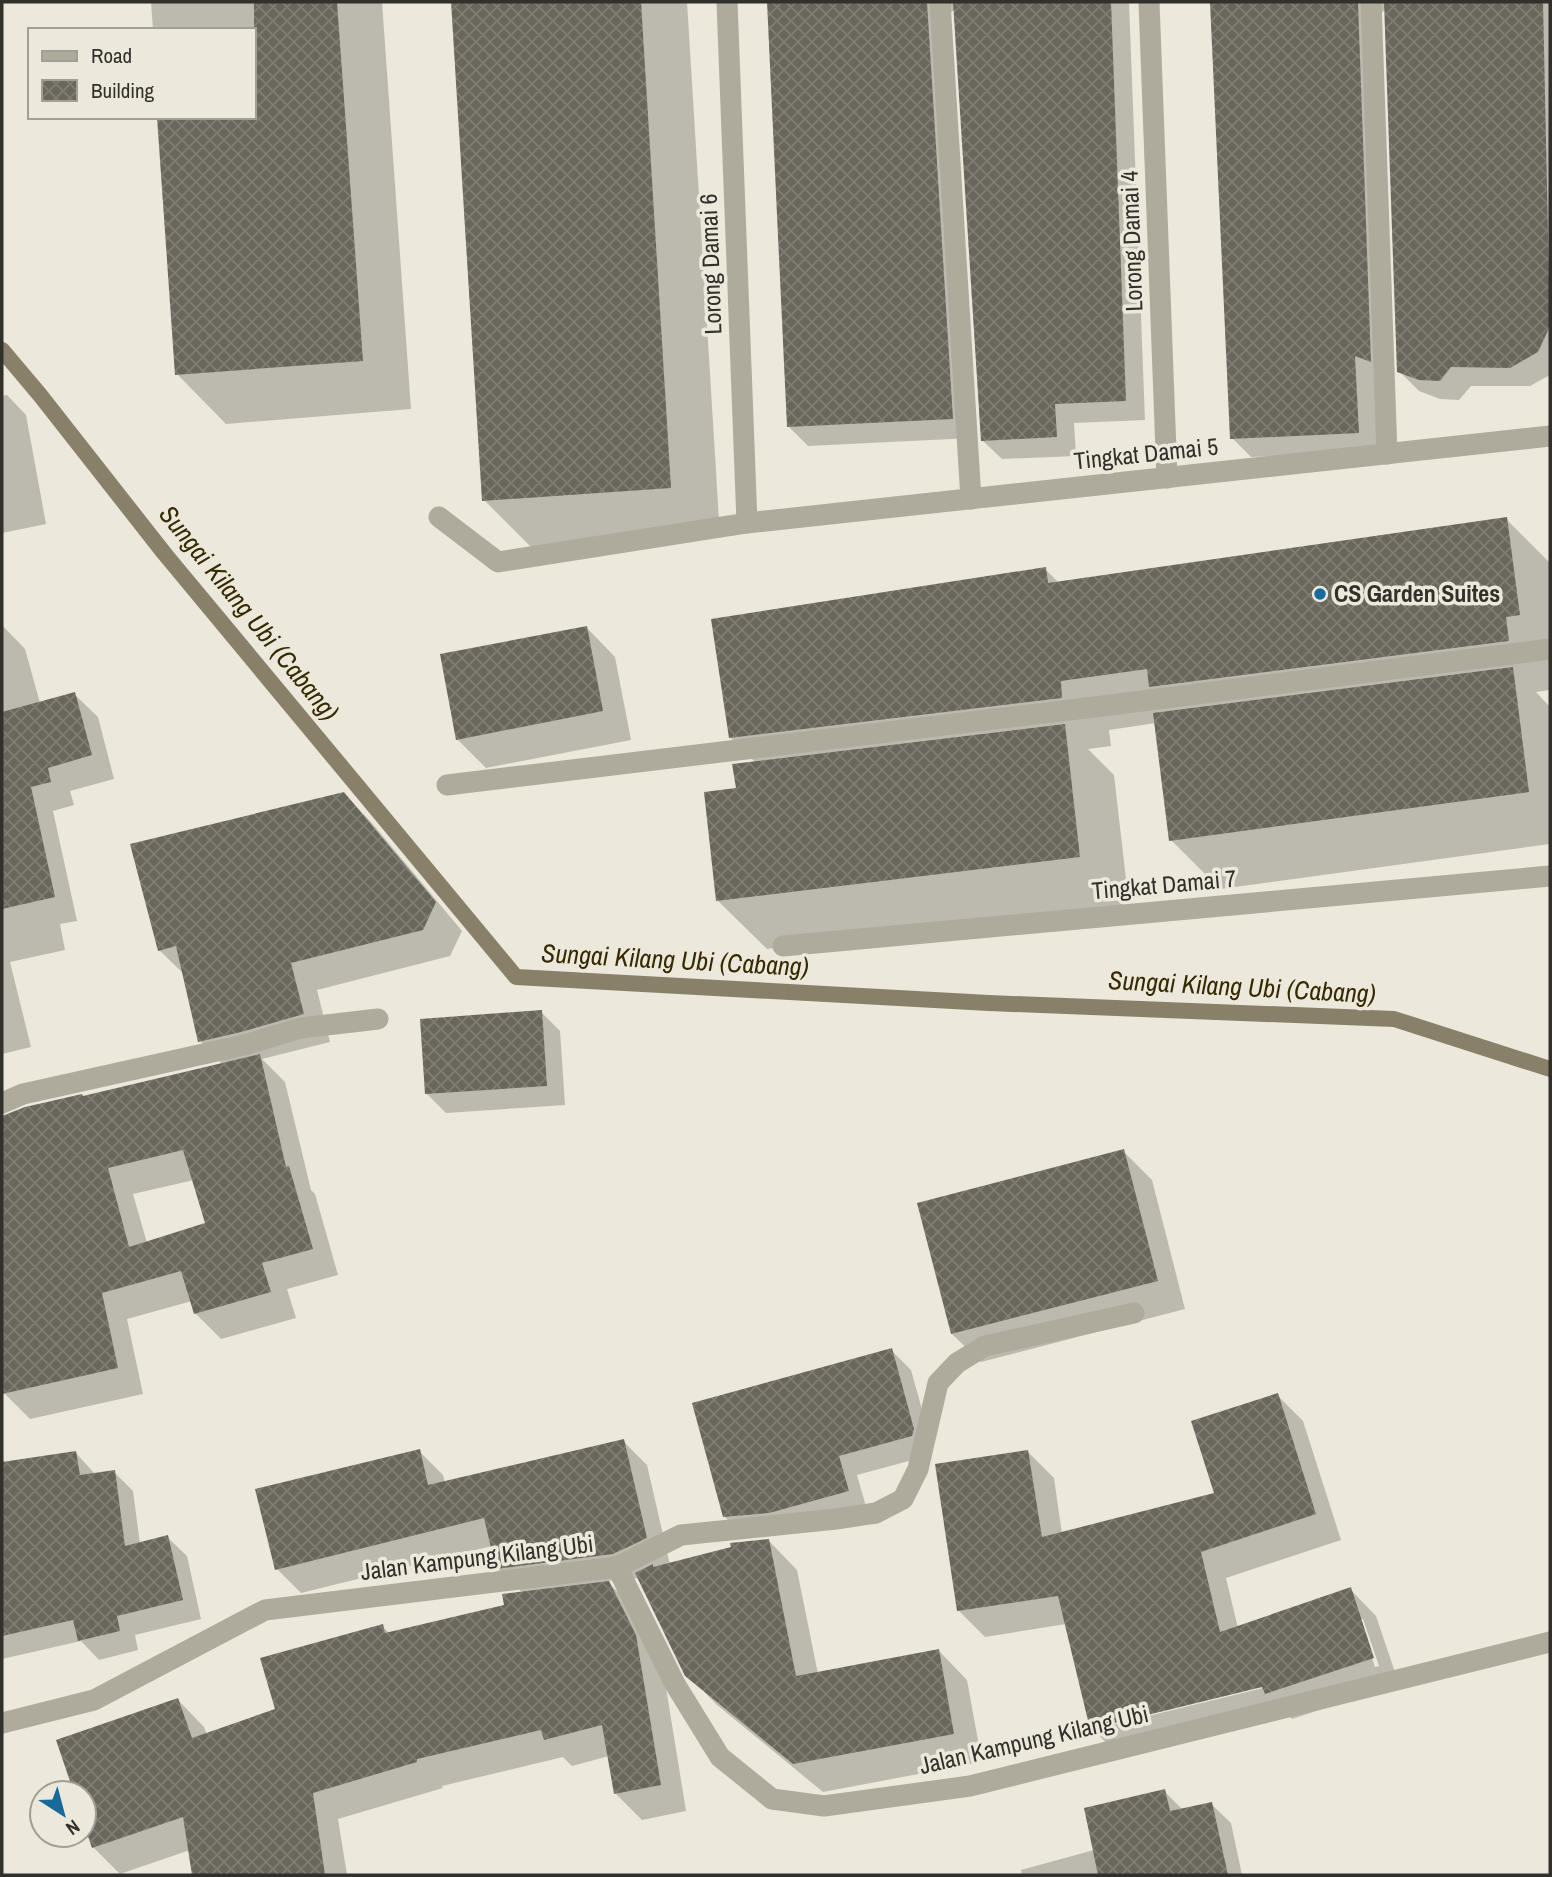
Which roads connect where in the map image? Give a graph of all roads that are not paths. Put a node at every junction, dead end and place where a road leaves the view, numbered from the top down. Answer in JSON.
{"nodes":[{"id":1,"x":727,"y":2,"type":"edge"},
{"id":2,"x":940,"y":2,"type":"edge"},
{"id":3,"x":1149,"y":2,"type":"edge"},
{"id":4,"x":1371,"y":2,"type":"edge"},
{"id":5,"x":1550,"y":436,"type":"edge"},
{"id":6,"x":1387,"y":454,"type":"junction"},
{"id":7,"x":1167,"y":478,"type":"junction"},
{"id":8,"x":971,"y":499,"type":"junction"},
{"id":9,"x":439,"y":517,"type":"dead end"},
{"id":10,"x":747,"y":523,"type":"junction"},
{"id":11,"x":1550,"y":649,"type":"edge"},
{"id":12,"x":447,"y":785,"type":"dead end"},
{"id":13,"x":1550,"y":876,"type":"edge"},
{"id":14,"x":783,"y":946,"type":"dead end"},
{"id":15,"x":379,"y":1019,"type":"dead end"},
{"id":16,"x":2,"y":1103,"type":"edge"},
{"id":17,"x":1134,"y":1313,"type":"dead end"},
{"id":18,"x":617,"y":1567,"type":"junction"},
{"id":19,"x":1550,"y":1642,"type":"edge"},
{"id":20,"x":2,"y":1723,"type":"edge"}],
"edges":[{"from":1,"to":10,"type":"street","name":"Lorong Damai 6"},
{"from":2,"to":8,"type":"street"},
{"from":3,"to":7,"type":"street","name":"Lorong Damai 4"},
{"from":4,"to":6,"type":"street"},
{"from":5,"to":6,"type":"street","name":"Tingkat Damai 5"},
{"from":6,"to":7,"type":"street","name":"Tingkat Damai 5"},
{"from":7,"to":8,"type":"street","name":"Tingkat Damai 5"},
{"from":8,"to":10,"type":"street","name":"Tingkat Damai 5"},
{"from":9,"to":10,"type":"street","name":"Tingkat Damai 5"},
{"from":11,"to":12,"type":"street"},
{"from":13,"to":14,"type":"street","name":"Tingkat Damai 7"},
{"from":15,"to":16,"type":"street"},
{"from":17,"to":18,"type":"street"},
{"from":18,"to":19,"type":"street","name":"Jalan Kampung Kilang Ubi"},
{"from":18,"to":20,"type":"street","name":"Jalan Kampung Kilang Ubi"}]}
